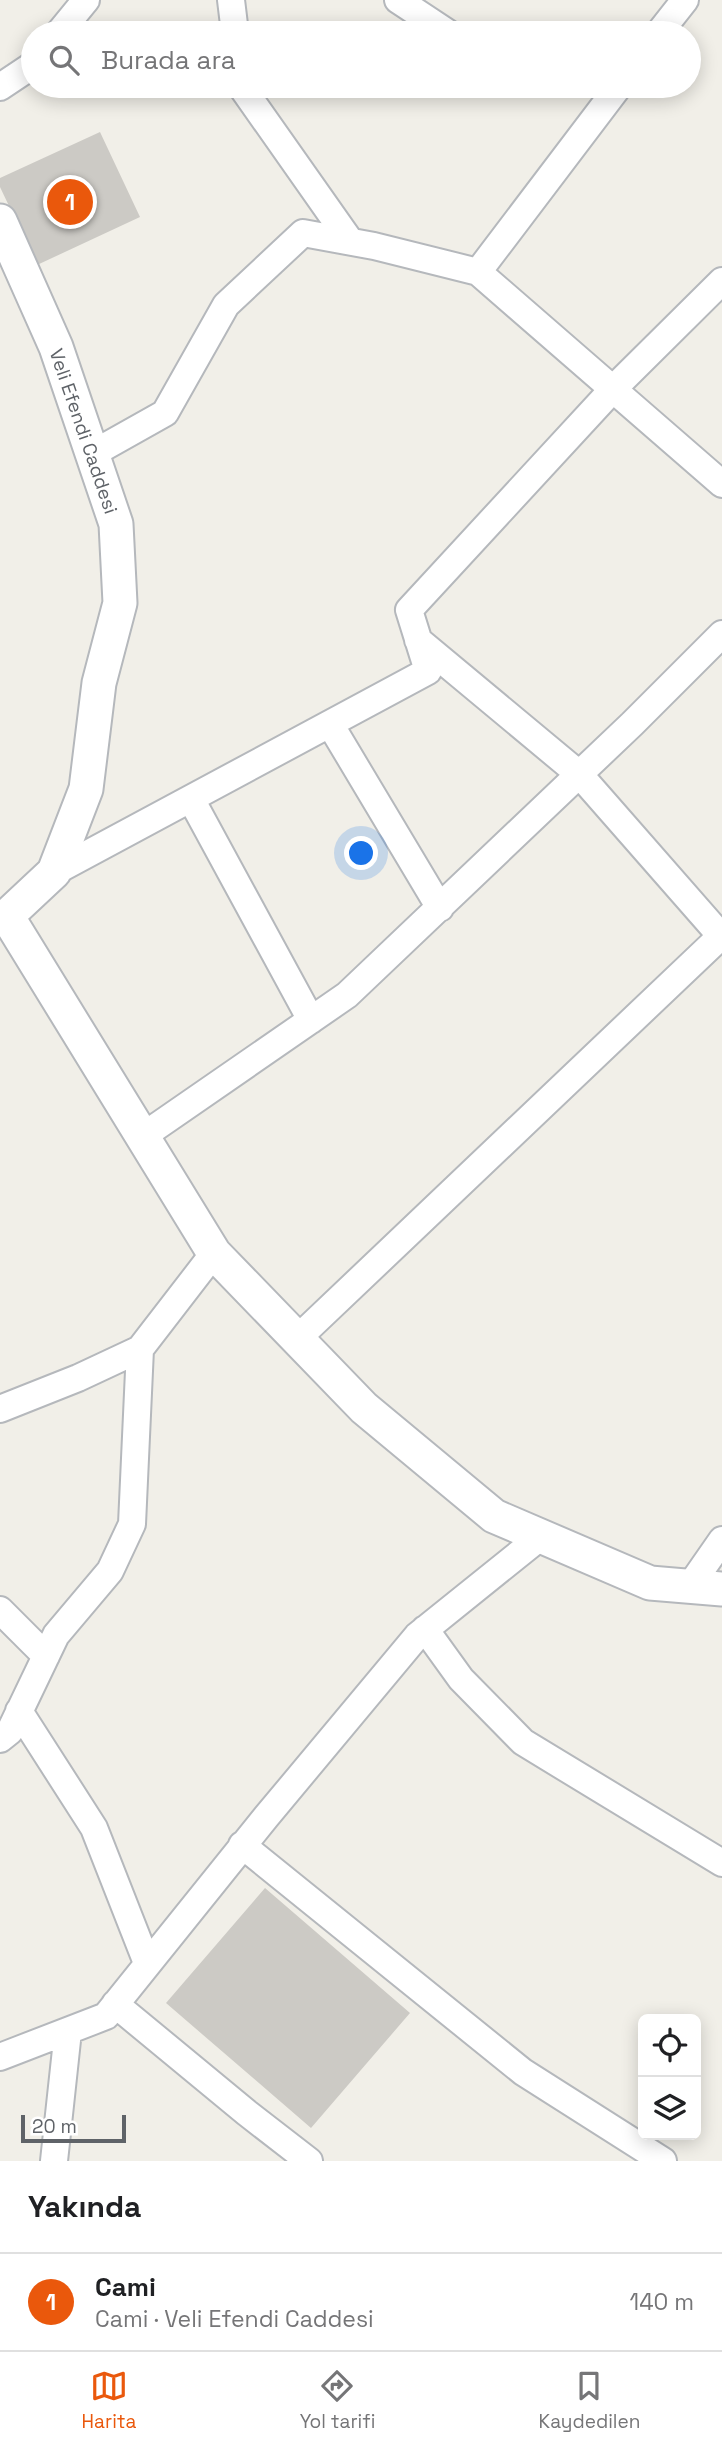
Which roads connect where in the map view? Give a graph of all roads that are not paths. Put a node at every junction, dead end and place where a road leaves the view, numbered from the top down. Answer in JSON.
{"nodes":[{"id":1,"x":86,"y":0,"type":"edge"},
{"id":2,"x":231,"y":0,"type":"edge"},
{"id":3,"x":398,"y":0,"type":"edge"},
{"id":4,"x":685,"y":0,"type":"edge"},
{"id":5,"x":69,"y":21,"type":"edge"},
{"id":6,"x":234,"y":21,"type":"edge"},
{"id":7,"x":430,"y":21,"type":"edge"},
{"id":8,"x":668,"y":21,"type":"edge"},
{"id":9,"x":21,"y":73,"type":"edge"},
{"id":10,"x":0,"y":87,"type":"edge"},
{"id":11,"x":250,"y":98,"type":"edge"},
{"id":12,"x":611,"y":98,"type":"edge"},
{"id":13,"x":0,"y":222,"type":"edge"},
{"id":14,"x":350,"y":241,"type":"junction"},
{"id":15,"x":478,"y":272,"type":"junction"},
{"id":16,"x":722,"y":281,"type":"edge"},
{"id":17,"x":613,"y":389,"type":"junction"},
{"id":18,"x":92,"y":454,"type":"junction"},
{"id":19,"x":722,"y":484,"type":"edge"},
{"id":20,"x":722,"y":634,"type":"edge"},
{"id":21,"x":418,"y":640,"type":"junction"},
{"id":22,"x":330,"y":724,"type":"junction"},
{"id":23,"x":579,"y":774,"type":"junction"},
{"id":24,"x":191,"y":799,"type":"junction"},
{"id":25,"x":54,"y":873,"type":"junction"},
{"id":26,"x":440,"y":908,"type":"junction"},
{"id":27,"x":3,"y":911,"type":"edge"},
{"id":28,"x":311,"y":1020,"type":"junction"},
{"id":29,"x":143,"y":1136,"type":"junction"},
{"id":30,"x":214,"y":1253,"type":"junction"},
{"id":31,"x":297,"y":1339,"type":"junction"},
{"id":32,"x":140,"y":1349,"type":"junction"},
{"id":33,"x":0,"y":1409,"type":"edge"},
{"id":34,"x":540,"y":1537,"type":"junction"},
{"id":35,"x":722,"y":1540,"type":"edge"},
{"id":36,"x":706,"y":1587,"type":"edge"},
{"id":37,"x":0,"y":1610,"type":"edge"},
{"id":38,"x":425,"y":1629,"type":"junction"},
{"id":39,"x":46,"y":1656,"type":"junction"},
{"id":40,"x":19,"y":1711,"type":"junction"},
{"id":41,"x":0,"y":1739,"type":"edge"},
{"id":42,"x":242,"y":1845,"type":"junction"},
{"id":43,"x":722,"y":1863,"type":"edge"},
{"id":44,"x":147,"y":1963,"type":"junction"},
{"id":45,"x":115,"y":2004,"type":"junction"},
{"id":46,"x":68,"y":2031,"type":"junction"},
{"id":47,"x":0,"y":2057,"type":"edge"},
{"id":48,"x":54,"y":2161,"type":"edge"},
{"id":49,"x":309,"y":2161,"type":"edge"},
{"id":50,"x":663,"y":2161,"type":"edge"}],
"edges":[{"from":1,"to":5,"type":"street"},
{"from":2,"to":6,"type":"street"},
{"from":3,"to":7,"type":"street"},
{"from":4,"to":8,"type":"street"},
{"from":9,"to":10,"type":"street"},
{"from":11,"to":14,"type":"street"},
{"from":12,"to":15,"type":"street"},
{"from":13,"to":18,"type":"street","name":"Veli Efendi Caddesi"},
{"from":14,"to":15,"type":"street"},
{"from":14,"to":18,"type":"street"},
{"from":15,"to":17,"type":"street"},
{"from":16,"to":17,"type":"street"},
{"from":17,"to":19,"type":"street"},
{"from":17,"to":21,"type":"street"},
{"from":18,"to":25,"type":"street","name":"Veli Efendi Caddesi"},
{"from":20,"to":23,"type":"street"},
{"from":21,"to":22,"type":"street"},
{"from":21,"to":23,"type":"street"},
{"from":22,"to":24,"type":"street"},
{"from":22,"to":26,"type":"street"},
{"from":23,"to":26,"type":"street"},
{"from":23,"to":31,"type":"street"},
{"from":24,"to":25,"type":"street"},
{"from":24,"to":28,"type":"street"},
{"from":25,"to":27,"type":"street","name":"Veli Efendi Caddesi"},
{"from":26,"to":28,"type":"street"},
{"from":27,"to":29,"type":"street"},
{"from":28,"to":29,"type":"street"},
{"from":29,"to":30,"type":"street"},
{"from":30,"to":31,"type":"street"},
{"from":30,"to":32,"type":"street"},
{"from":31,"to":34,"type":"street"},
{"from":32,"to":33,"type":"street"},
{"from":32,"to":39,"type":"street"},
{"from":34,"to":36,"type":"street"},
{"from":34,"to":38,"type":"street"},
{"from":35,"to":36,"type":"street"},
{"from":37,"to":39,"type":"street"},
{"from":38,"to":42,"type":"street"},
{"from":38,"to":43,"type":"street"},
{"from":39,"to":40,"type":"street"},
{"from":40,"to":41,"type":"street"},
{"from":40,"to":44,"type":"street"},
{"from":42,"to":44,"type":"street"},
{"from":42,"to":50,"type":"street"},
{"from":44,"to":45,"type":"street"},
{"from":45,"to":46,"type":"street"},
{"from":45,"to":49,"type":"street"},
{"from":46,"to":47,"type":"street"},
{"from":46,"to":48,"type":"street"}]}
